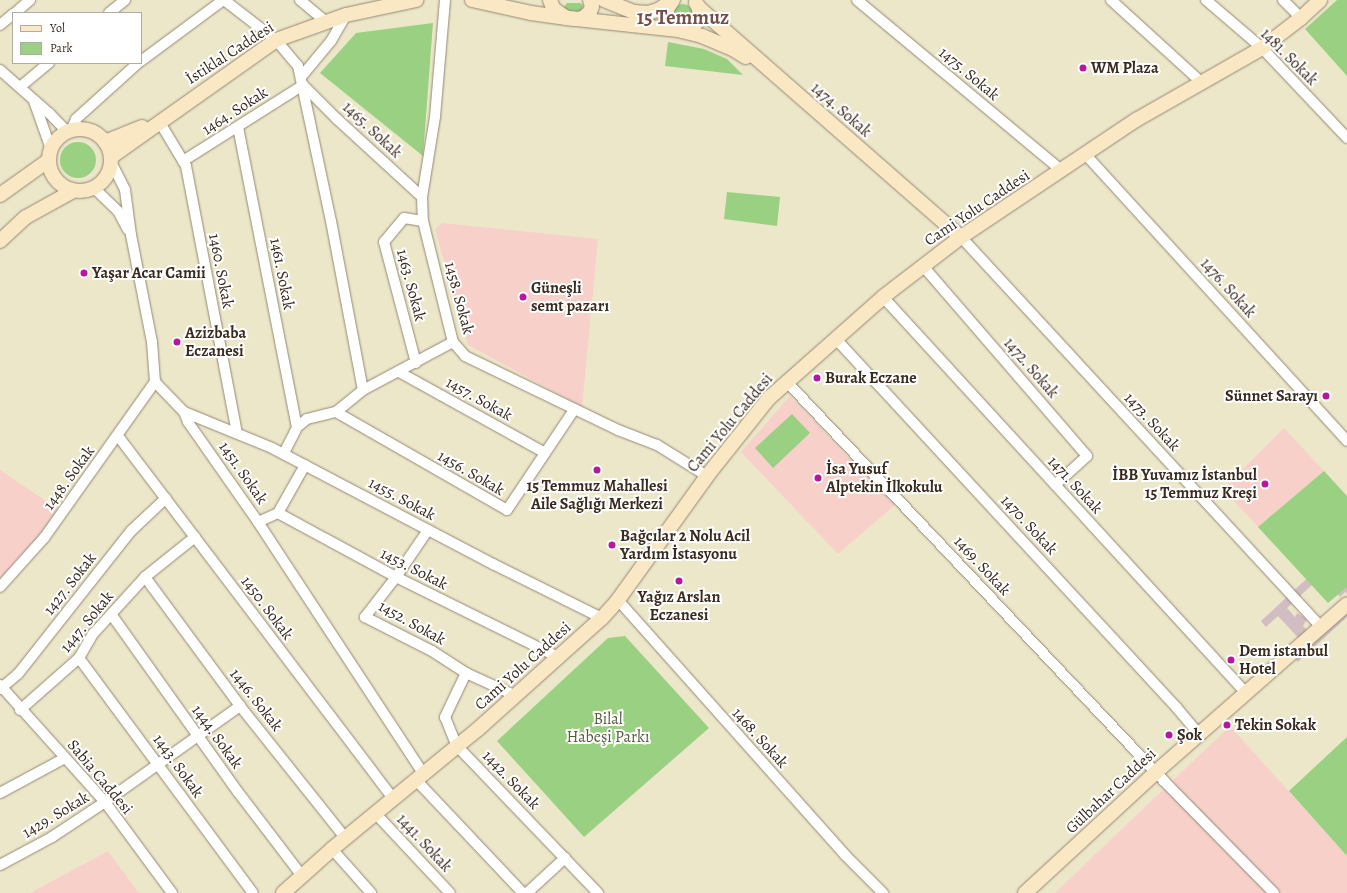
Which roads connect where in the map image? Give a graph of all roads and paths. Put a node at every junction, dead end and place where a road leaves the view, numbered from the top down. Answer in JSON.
{"nodes":[{"id":1,"x":125,"y":0,"type":"edge"},
{"id":2,"x":224,"y":0,"type":"edge"},
{"id":3,"x":300,"y":0,"type":"edge"},
{"id":4,"x":416,"y":0,"type":"edge"},
{"id":5,"x":445,"y":0,"type":"edge"},
{"id":6,"x":472,"y":0,"type":"edge"},
{"id":7,"x":549,"y":0,"type":"edge"},
{"id":8,"x":590,"y":0,"type":"edge"},
{"id":9,"x":604,"y":0,"type":"edge"},
{"id":10,"x":673,"y":0,"type":"edge"},
{"id":11,"x":857,"y":0,"type":"edge"},
{"id":12,"x":1111,"y":0,"type":"edge"},
{"id":13,"x":1206,"y":0,"type":"edge"},
{"id":14,"x":1283,"y":0,"type":"edge"},
{"id":15,"x":1320,"y":0,"type":"edge"},
{"id":16,"x":26,"y":1,"type":"edge"},
{"id":17,"x":394,"y":2,"type":"edge"},
{"id":18,"x":697,"y":3,"type":"edge"},
{"id":19,"x":492,"y":4,"type":"junction"},
{"id":20,"x":16,"y":12,"type":"edge"},
{"id":21,"x":110,"y":12,"type":"edge"},
{"id":22,"x":346,"y":15,"type":"junction"},
{"id":23,"x":12,"y":16,"type":"edge"},
{"id":24,"x":567,"y":18,"type":"junction"},
{"id":25,"x":1301,"y":18,"type":"junction"},
{"id":26,"x":327,"y":23,"type":"junction"},
{"id":27,"x":0,"y":26,"type":"edge"},
{"id":28,"x":678,"y":30,"type":"junction"},
{"id":29,"x":276,"y":40,"type":"junction"},
{"id":30,"x":1262,"y":48,"type":"junction"},
{"id":31,"x":142,"y":60,"type":"edge"},
{"id":32,"x":48,"y":64,"type":"edge"},
{"id":33,"x":137,"y":64,"type":"edge"},
{"id":34,"x":0,"y":70,"type":"edge"},
{"id":35,"x":781,"y":80,"type":"junction"},
{"id":36,"x":302,"y":81,"type":"junction"},
{"id":37,"x":1200,"y":82,"type":"junction"},
{"id":38,"x":20,"y":87,"type":"junction"},
{"id":39,"x":34,"y":101,"type":"junction"},
{"id":40,"x":160,"y":120,"type":"junction"},
{"id":41,"x":238,"y":127,"type":"junction"},
{"id":42,"x":69,"y":132,"type":"junction"},
{"id":43,"x":1347,"y":138,"type":"edge"},
{"id":44,"x":105,"y":142,"type":"junction"},
{"id":45,"x":50,"y":155,"type":"junction"},
{"id":46,"x":1086,"y":155,"type":"junction"},
{"id":47,"x":111,"y":159,"type":"junction"},
{"id":48,"x":183,"y":161,"type":"junction"},
{"id":49,"x":1062,"y":171,"type":"junction"},
{"id":50,"x":94,"y":188,"type":"junction"},
{"id":51,"x":72,"y":190,"type":"junction"},
{"id":52,"x":1,"y":192,"type":"edge"},
{"id":53,"x":422,"y":197,"type":"junction"},
{"id":54,"x":423,"y":221,"type":"junction"},
{"id":55,"x":130,"y":235,"type":"junction"},
{"id":56,"x":961,"y":237,"type":"junction"},
{"id":57,"x":0,"y":241,"type":"edge"},
{"id":58,"x":923,"y":266,"type":"junction"},
{"id":59,"x":883,"y":297,"type":"junction"},
{"id":60,"x":835,"y":338,"type":"junction"},
{"id":61,"x":453,"y":342,"type":"junction"},
{"id":62,"x":416,"y":362,"type":"junction"},
{"id":63,"x":399,"y":372,"type":"junction"},
{"id":64,"x":786,"y":381,"type":"junction"},
{"id":65,"x":155,"y":382,"type":"junction"},
{"id":66,"x":363,"y":390,"type":"junction"},
{"id":67,"x":574,"y":410,"type":"junction"},
{"id":68,"x":184,"y":412,"type":"junction"},
{"id":69,"x":336,"y":412,"type":"junction"},
{"id":70,"x":297,"y":427,"type":"junction"},
{"id":71,"x":237,"y":433,"type":"junction"},
{"id":72,"x":118,"y":436,"type":"junction"},
{"id":73,"x":1347,"y":441,"type":"edge"},
{"id":74,"x":284,"y":453,"type":"junction"},
{"id":75,"x":545,"y":453,"type":"junction"},
{"id":76,"x":305,"y":465,"type":"junction"},
{"id":77,"x":707,"y":476,"type":"junction"},
{"id":78,"x":1055,"y":485,"type":"junction"},
{"id":79,"x":166,"y":498,"type":"junction"},
{"id":80,"x":278,"y":513,"type":"junction"},
{"id":81,"x":258,"y":522,"type":"junction"},
{"id":82,"x":428,"y":530,"type":"junction"},
{"id":83,"x":195,"y":537,"type":"junction"},
{"id":84,"x":145,"y":577,"type":"junction"},
{"id":85,"x":396,"y":577,"type":"junction"},
{"id":86,"x":0,"y":587,"type":"edge"},
{"id":87,"x":618,"y":600,"type":"junction"},
{"id":88,"x":1347,"y":604,"type":"edge"},
{"id":89,"x":110,"y":614,"type":"junction"},
{"id":90,"x":602,"y":618,"type":"junction"},
{"id":91,"x":1321,"y":627,"type":"junction"},
{"id":92,"x":558,"y":657,"type":"junction"},
{"id":93,"x":79,"y":658,"type":"junction"},
{"id":94,"x":466,"y":673,"type":"junction"},
{"id":95,"x":1,"y":687,"type":"edge"},
{"id":96,"x":1246,"y":693,"type":"junction"},
{"id":97,"x":514,"y":695,"type":"junction"},
{"id":98,"x":240,"y":706,"type":"junction"},
{"id":99,"x":20,"y":710,"type":"junction"},
{"id":100,"x":1199,"y":734,"type":"junction"},
{"id":101,"x":198,"y":736,"type":"junction"},
{"id":102,"x":457,"y":746,"type":"junction"},
{"id":103,"x":65,"y":758,"type":"junction"},
{"id":104,"x":159,"y":766,"type":"junction"},
{"id":105,"x":1156,"y":772,"type":"junction"},
{"id":106,"x":420,"y":778,"type":"junction"},
{"id":107,"x":0,"y":793,"type":"edge"},
{"id":108,"x":393,"y":798,"type":"junction"},
{"id":109,"x":106,"y":802,"type":"junction"},
{"id":110,"x":376,"y":814,"type":"junction"},
{"id":111,"x":346,"y":838,"type":"junction"},
{"id":112,"x":332,"y":849,"type":"junction"},
{"id":113,"x":565,"y":858,"type":"junction"},
{"id":114,"x":0,"y":865,"type":"edge"},
{"id":115,"x":302,"y":876,"type":"junction"},
{"id":116,"x":287,"y":892,"type":"edge"},
{"id":117,"x":172,"y":893,"type":"edge"},
{"id":118,"x":253,"y":893,"type":"edge"},
{"id":119,"x":371,"y":893,"type":"edge"},
{"id":120,"x":450,"y":893,"type":"edge"},
{"id":121,"x":523,"y":893,"type":"edge"},
{"id":122,"x":527,"y":893,"type":"edge"},
{"id":123,"x":598,"y":893,"type":"edge"},
{"id":124,"x":883,"y":893,"type":"edge"},
{"id":125,"x":1025,"y":893,"type":"edge"},
{"id":126,"x":1274,"y":893,"type":"edge"}],
"edges":[{"from":1,"to":21,"type":"street"},
{"from":2,"to":29,"type":"street"},
{"from":2,"to":31,"type":"street"},
{"from":3,"to":26,"type":"street"},
{"from":4,"to":17,"type":"street","name":"İstiklal Caddesi"},
{"from":5,"to":53,"type":"street","name":"1458. Sokak"},
{"from":6,"to":19,"type":"street"},
{"from":7,"to":19,"type":"street"},
{"from":7,"to":24,"type":"street"},
{"from":8,"to":24,"type":"street"},
{"from":9,"to":10,"type":"street"},
{"from":10,"to":28,"type":"street"},
{"from":11,"to":49,"type":"street","name":"1475. Sokak"},
{"from":12,"to":37,"type":"street"},
{"from":13,"to":30,"type":"street","name":"1481. Sokak"},
{"from":14,"to":25,"type":"street"},
{"from":15,"to":25,"type":"street","name":"Cami Yolu Caddesi"},
{"from":16,"to":20,"type":"street"},
{"from":17,"to":22,"type":"street","name":"İstiklal Caddesi"},
{"from":18,"to":28,"type":"street"},
{"from":18,"to":35,"type":"street","name":"1474. Sokak"},
{"from":19,"to":24,"type":"street"},
{"from":22,"to":26,"type":"street","name":"İstiklal Caddesi"},
{"from":22,"to":36,"type":"street","name":"1464. Sokak"},
{"from":23,"to":27,"type":"street"},
{"from":24,"to":28,"type":"street"},
{"from":25,"to":30,"type":"street","name":"Cami Yolu Caddesi"},
{"from":26,"to":29,"type":"street","name":"İstiklal Caddesi"},
{"from":28,"to":35,"type":"street"},
{"from":29,"to":36,"type":"street"},
{"from":29,"to":40,"type":"street","name":"İstiklal Caddesi"},
{"from":30,"to":37,"type":"street","name":"Cami Yolu Caddesi"},
{"from":30,"to":43,"type":"street","name":"1481. Sokak"},
{"from":32,"to":38,"type":"street"},
{"from":33,"to":42,"type":"street"},
{"from":34,"to":38,"type":"street"},
{"from":35,"to":56,"type":"street","name":"1474. Sokak"},
{"from":36,"to":41,"type":"street","name":"1464. Sokak"},
{"from":36,"to":53,"type":"street","name":"1465. Sokak"},
{"from":36,"to":66,"type":"street"},
{"from":37,"to":46,"type":"street","name":"Cami Yolu Caddesi"},
{"from":38,"to":39,"type":"street"},
{"from":39,"to":42,"type":"street"},
{"from":39,"to":45,"type":"street"},
{"from":40,"to":44,"type":"street","name":"İstiklal Caddesi"},
{"from":40,"to":47,"type":"street","name":"İstiklal Caddesi"},
{"from":40,"to":48,"type":"street","name":"1460. Sokak"},
{"from":41,"to":48,"type":"street","name":"1464. Sokak"},
{"from":41,"to":70,"type":"street","name":"1461. Sokak"},
{"from":42,"to":44,"type":"street"},
{"from":42,"to":45,"type":"street"},
{"from":44,"to":47,"type":"street"},
{"from":45,"to":51,"type":"street"},
{"from":45,"to":52,"type":"street"},
{"from":46,"to":49,"type":"street","name":"Cami Yolu Caddesi"},
{"from":46,"to":73,"type":"street","name":"1476. Sokak"},
{"from":47,"to":50,"type":"street"},
{"from":47,"to":55,"type":"street"},
{"from":48,"to":71,"type":"street","name":"1460. Sokak"},
{"from":49,"to":56,"type":"street","name":"Cami Yolu Caddesi"},
{"from":50,"to":51,"type":"street"},
{"from":50,"to":55,"type":"street"},
{"from":51,"to":57,"type":"street"},
{"from":53,"to":54,"type":"street","name":"1458. Sokak"},
{"from":54,"to":61,"type":"street","name":"1458. Sokak"},
{"from":54,"to":62,"type":"street","name":"1463. Sokak"},
{"from":55,"to":65,"type":"street"},
{"from":56,"to":58,"type":"street","name":"Cami Yolu Caddesi"},
{"from":56,"to":91,"type":"street","name":"1473. Sokak"},
{"from":58,"to":59,"type":"street","name":"Cami Yolu Caddesi"},
{"from":58,"to":78,"type":"street","name":"1472. Sokak"},
{"from":59,"to":60,"type":"street","name":"Cami Yolu Caddesi"},
{"from":59,"to":78,"type":"street","name":"1471. Sokak"},
{"from":60,"to":64,"type":"street","name":"Cami Yolu Caddesi"},
{"from":60,"to":100,"type":"street","name":"1470. Sokak"},
{"from":61,"to":62,"type":"street"},
{"from":61,"to":67,"type":"street","name":"1458. Sokak"},
{"from":62,"to":63,"type":"street"},
{"from":63,"to":66,"type":"street"},
{"from":63,"to":75,"type":"street","name":"1457. Sokak"},
{"from":64,"to":77,"type":"street","name":"Cami Yolu Caddesi"},
{"from":64,"to":105,"type":"street","name":"1469. Sokak"},
{"from":65,"to":68,"type":"street","name":"1451. Sokak"},
{"from":65,"to":72,"type":"street","name":"1448. Sokak"},
{"from":66,"to":69,"type":"street"},
{"from":67,"to":75,"type":"street","name":"1456. Sokak"},
{"from":67,"to":77,"type":"street","name":"1458. Sokak"},
{"from":68,"to":71,"type":"street","name":"1455. Sokak"},
{"from":68,"to":81,"type":"street","name":"1451. Sokak"},
{"from":69,"to":70,"type":"street"},
{"from":69,"to":75,"type":"street","name":"1456. Sokak"},
{"from":70,"to":74,"type":"street"},
{"from":71,"to":74,"type":"street","name":"1455. Sokak"},
{"from":72,"to":79,"type":"street","name":"1450. Sokak"},
{"from":72,"to":86,"type":"street","name":"1448. Sokak"},
{"from":74,"to":76,"type":"street","name":"1455. Sokak"},
{"from":76,"to":80,"type":"street"},
{"from":76,"to":82,"type":"street","name":"1455. Sokak"},
{"from":77,"to":87,"type":"street","name":"Cami Yolu Caddesi"},
{"from":78,"to":96,"type":"street","name":"1471. Sokak"},
{"from":79,"to":83,"type":"street","name":"1450. Sokak"},
{"from":79,"to":95,"type":"street","name":"1427. Sokak"},
{"from":80,"to":81,"type":"street"},
{"from":80,"to":85,"type":"street","name":"1453. Sokak"},
{"from":81,"to":106,"type":"street","name":"1451. Sokak"},
{"from":82,"to":85,"type":"street","name":"1452. Sokak"},
{"from":82,"to":90,"type":"street","name":"1455. Sokak"},
{"from":83,"to":84,"type":"street","name":"1447. Sokak"},
{"from":83,"to":108,"type":"street","name":"1450. Sokak"},
{"from":84,"to":89,"type":"street","name":"1447. Sokak"},
{"from":84,"to":98,"type":"street","name":"1446. Sokak"},
{"from":85,"to":92,"type":"street","name":"1453. Sokak"},
{"from":85,"to":94,"type":"street","name":"1452. Sokak"},
{"from":87,"to":90,"type":"street","name":"Cami Yolu Caddesi"},
{"from":87,"to":124,"type":"street","name":"1468. Sokak"},
{"from":88,"to":91,"type":"street","name":"Gülbahar Caddesi"},
{"from":89,"to":93,"type":"street","name":"1447. Sokak"},
{"from":89,"to":101,"type":"street","name":"1444. Sokak"},
{"from":90,"to":92,"type":"street","name":"Cami Yolu Caddesi"},
{"from":91,"to":96,"type":"street","name":"Gülbahar Caddesi"},
{"from":92,"to":97,"type":"street","name":"Cami Yolu Caddesi"},
{"from":93,"to":99,"type":"street","name":"1447. Sokak"},
{"from":93,"to":104,"type":"street","name":"1443. Sokak"},
{"from":94,"to":97,"type":"street","name":"1452. Sokak"},
{"from":94,"to":102,"type":"street","name":"1442. Sokak"},
{"from":95,"to":99,"type":"street","name":"Sabia Caddesi"},
{"from":96,"to":100,"type":"street","name":"Gülbahar Caddesi"},
{"from":97,"to":102,"type":"street","name":"Cami Yolu Caddesi"},
{"from":98,"to":101,"type":"street","name":"1429. Sokak"},
{"from":98,"to":111,"type":"street","name":"1446. Sokak"},
{"from":99,"to":103,"type":"street","name":"Sabia Caddesi"},
{"from":100,"to":105,"type":"street","name":"Gülbahar Caddesi"},
{"from":101,"to":104,"type":"street","name":"1429. Sokak"},
{"from":101,"to":115,"type":"street","name":"1444. Sokak"},
{"from":102,"to":106,"type":"street","name":"Cami Yolu Caddesi"},
{"from":102,"to":113,"type":"street","name":"1442. Sokak"},
{"from":103,"to":107,"type":"street"},
{"from":103,"to":109,"type":"street","name":"Sabia Caddesi"},
{"from":104,"to":109,"type":"street","name":"1429. Sokak"},
{"from":104,"to":118,"type":"street","name":"1443. Sokak"},
{"from":105,"to":125,"type":"street","name":"Gülbahar Caddesi"},
{"from":105,"to":126,"type":"street","name":"1469. Sokak"},
{"from":106,"to":108,"type":"street","name":"Cami Yolu Caddesi"},
{"from":106,"to":121,"type":"street","name":"1451. Sokak"},
{"from":108,"to":110,"type":"street","name":"Cami Yolu Caddesi"},
{"from":109,"to":114,"type":"street","name":"1429. Sokak"},
{"from":109,"to":117,"type":"street","name":"Sabia Caddesi"},
{"from":110,"to":111,"type":"street","name":"Cami Yolu Caddesi"},
{"from":110,"to":120,"type":"street","name":"1441. Sokak"},
{"from":111,"to":112,"type":"street","name":"Cami Yolu Caddesi"},
{"from":112,"to":115,"type":"street","name":"Cami Yolu Caddesi"},
{"from":112,"to":119,"type":"street"},
{"from":113,"to":122,"type":"street"},
{"from":113,"to":123,"type":"street","name":"1442. Sokak"},
{"from":115,"to":116,"type":"street","name":"Cami Yolu Caddesi"}]}
